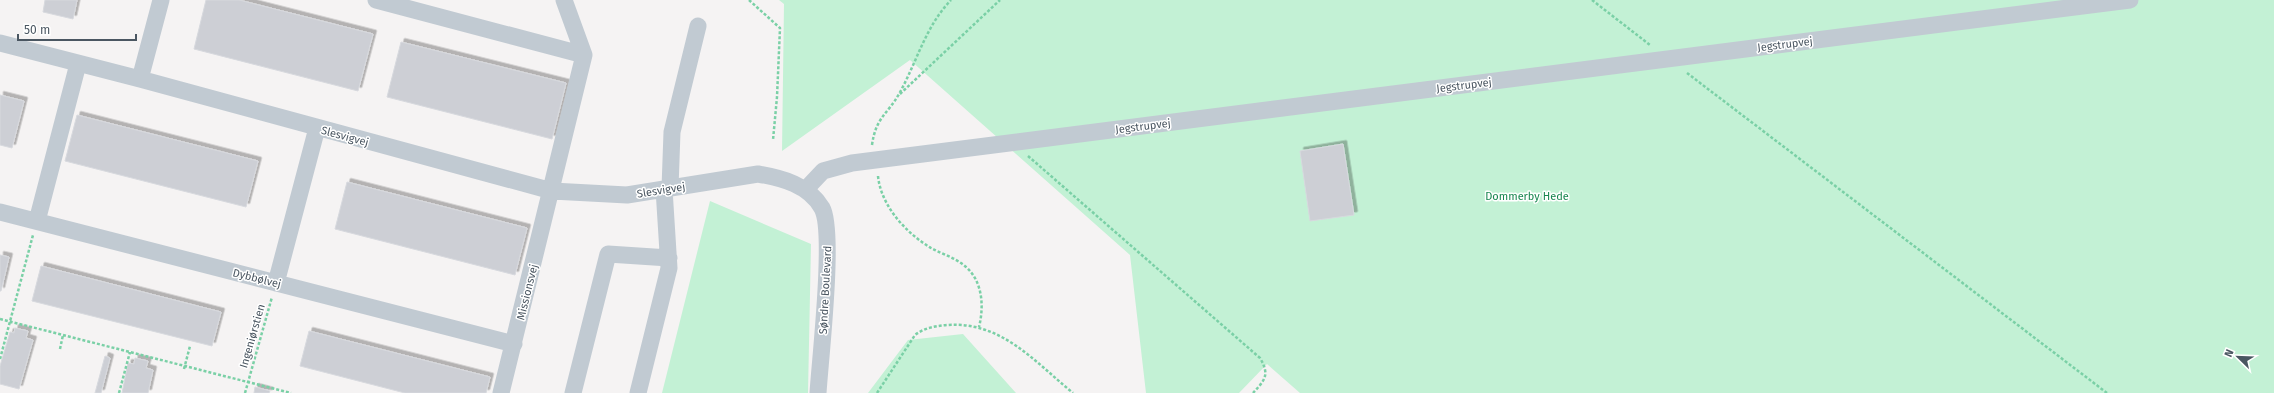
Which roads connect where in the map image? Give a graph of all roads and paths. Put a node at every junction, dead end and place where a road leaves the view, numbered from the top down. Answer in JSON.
{"nodes":[{"id":1,"x":162,"y":0,"type":"edge"},
{"id":2,"x":376,"y":0,"type":"edge"},
{"id":3,"x":564,"y":0,"type":"edge"},
{"id":4,"x":749,"y":0,"type":"edge"},
{"id":5,"x":951,"y":0,"type":"edge"},
{"id":6,"x":1000,"y":0,"type":"edge"},
{"id":7,"x":1592,"y":0,"type":"edge"},
{"id":8,"x":2130,"y":0,"type":"edge"},
{"id":9,"x":698,"y":26,"type":"dead end"},
{"id":10,"x":0,"y":43,"type":"edge"},
{"id":11,"x":584,"y":55,"type":"junction"},
{"id":12,"x":1668,"y":59,"type":"junction"},
{"id":13,"x":78,"y":64,"type":"junction"},
{"id":14,"x":140,"y":79,"type":"junction"},
{"id":15,"x":898,"y":96,"type":"junction"},
{"id":16,"x":317,"y":128,"type":"junction"},
{"id":17,"x":773,"y":140,"type":"dead end"},
{"id":18,"x":1012,"y":143,"type":"junction"},
{"id":19,"x":873,"y":161,"type":"junction"},
{"id":20,"x":694,"y":185,"type":"joint"},
{"id":21,"x":667,"y":189,"type":"junction"},
{"id":22,"x":806,"y":189,"type":"junction"},
{"id":23,"x":552,"y":191,"type":"junction"},
{"id":24,"x":0,"y":212,"type":"edge"},
{"id":25,"x":37,"y":221,"type":"junction"},
{"id":26,"x":668,"y":258,"type":"junction"},
{"id":27,"x":276,"y":283,"type":"junction"},
{"id":28,"x":0,"y":319,"type":"edge"},
{"id":29,"x":10,"y":322,"type":"junction"},
{"id":30,"x":979,"y":327,"type":"junction"},
{"id":31,"x":63,"y":335,"type":"junction"},
{"id":32,"x":514,"y":344,"type":"junction"},
{"id":33,"x":190,"y":346,"type":"dead end"},
{"id":34,"x":60,"y":349,"type":"dead end"},
{"id":35,"x":130,"y":352,"type":"junction"},
{"id":36,"x":0,"y":359,"type":"edge"},
{"id":37,"x":185,"y":367,"type":"junction"},
{"id":38,"x":247,"y":382,"type":"junction"},
{"id":39,"x":119,"y":393,"type":"edge"},
{"id":40,"x":245,"y":393,"type":"edge"},
{"id":41,"x":291,"y":393,"type":"edge"},
{"id":42,"x":501,"y":393,"type":"edge"},
{"id":43,"x":573,"y":393,"type":"edge"},
{"id":44,"x":638,"y":393,"type":"edge"},
{"id":45,"x":818,"y":393,"type":"edge"},
{"id":46,"x":876,"y":393,"type":"edge"},
{"id":47,"x":1073,"y":393,"type":"edge"},
{"id":48,"x":1253,"y":393,"type":"edge"},
{"id":49,"x":2107,"y":393,"type":"edge"}],
"edges":[{"from":1,"to":14,"type":"lane"},
{"from":2,"to":11,"type":"lane"},
{"from":3,"to":11,"type":"lane"},
{"from":4,"to":17,"type":"path"},
{"from":5,"to":15,"type":"path"},
{"from":6,"to":15,"type":"path"},
{"from":7,"to":12,"type":"path"},
{"from":8,"to":12,"type":"lane","name":"Jegstrupvej"},
{"from":9,"to":21,"type":"lane"},
{"from":10,"to":13,"type":"lane","name":"Slesvigvej"},
{"from":11,"to":23,"type":"lane","name":"Missionsvej"},
{"from":12,"to":18,"type":"lane","name":"Jegstrupvej"},
{"from":12,"to":49,"type":"path"},
{"from":13,"to":14,"type":"lane","name":"Slesvigvej"},
{"from":13,"to":25,"type":"lane"},
{"from":14,"to":16,"type":"lane","name":"Slesvigvej"},
{"from":15,"to":19,"type":"path"},
{"from":16,"to":23,"type":"lane","name":"Slesvigvej"},
{"from":16,"to":27,"type":"lane"},
{"from":18,"to":19,"type":"lane","name":"Jegstrupvej"},
{"from":18,"to":48,"type":"path"},
{"from":19,"to":22,"type":"lane","name":"Jegstrupvej"},
{"from":19,"to":30,"type":"path"},
{"from":20,"to":21,"type":"lane","name":"Slesvigvej"},
{"from":20,"to":22,"type":"lane","name":"Søndre Boulevard"},
{"from":21,"to":23,"type":"lane","name":"Slesvigvej"},
{"from":21,"to":26,"type":"lane"},
{"from":22,"to":45,"type":"lane","name":"Søndre Boulevard"},
{"from":23,"to":32,"type":"lane","name":"Missionsvej"},
{"from":24,"to":25,"type":"lane","name":"Dybbølvej"},
{"from":25,"to":27,"type":"lane","name":"Dybbølvej"},
{"from":25,"to":29,"type":"path"},
{"from":26,"to":43,"type":"lane"},
{"from":26,"to":44,"type":"lane"},
{"from":27,"to":32,"type":"lane","name":"Dybbølvej"},
{"from":27,"to":38,"type":"path","name":"Ingeniørstien"},
{"from":28,"to":29,"type":"path"},
{"from":29,"to":31,"type":"path"},
{"from":29,"to":36,"type":"path"},
{"from":30,"to":46,"type":"path"},
{"from":30,"to":47,"type":"path"},
{"from":31,"to":34,"type":"path"},
{"from":31,"to":35,"type":"path"},
{"from":32,"to":42,"type":"lane","name":"Missionsvej"},
{"from":33,"to":37,"type":"path"},
{"from":35,"to":37,"type":"path"},
{"from":35,"to":39,"type":"path"},
{"from":37,"to":38,"type":"path"},
{"from":38,"to":40,"type":"path","name":"Ingeniørstien"},
{"from":38,"to":41,"type":"path"}]}
